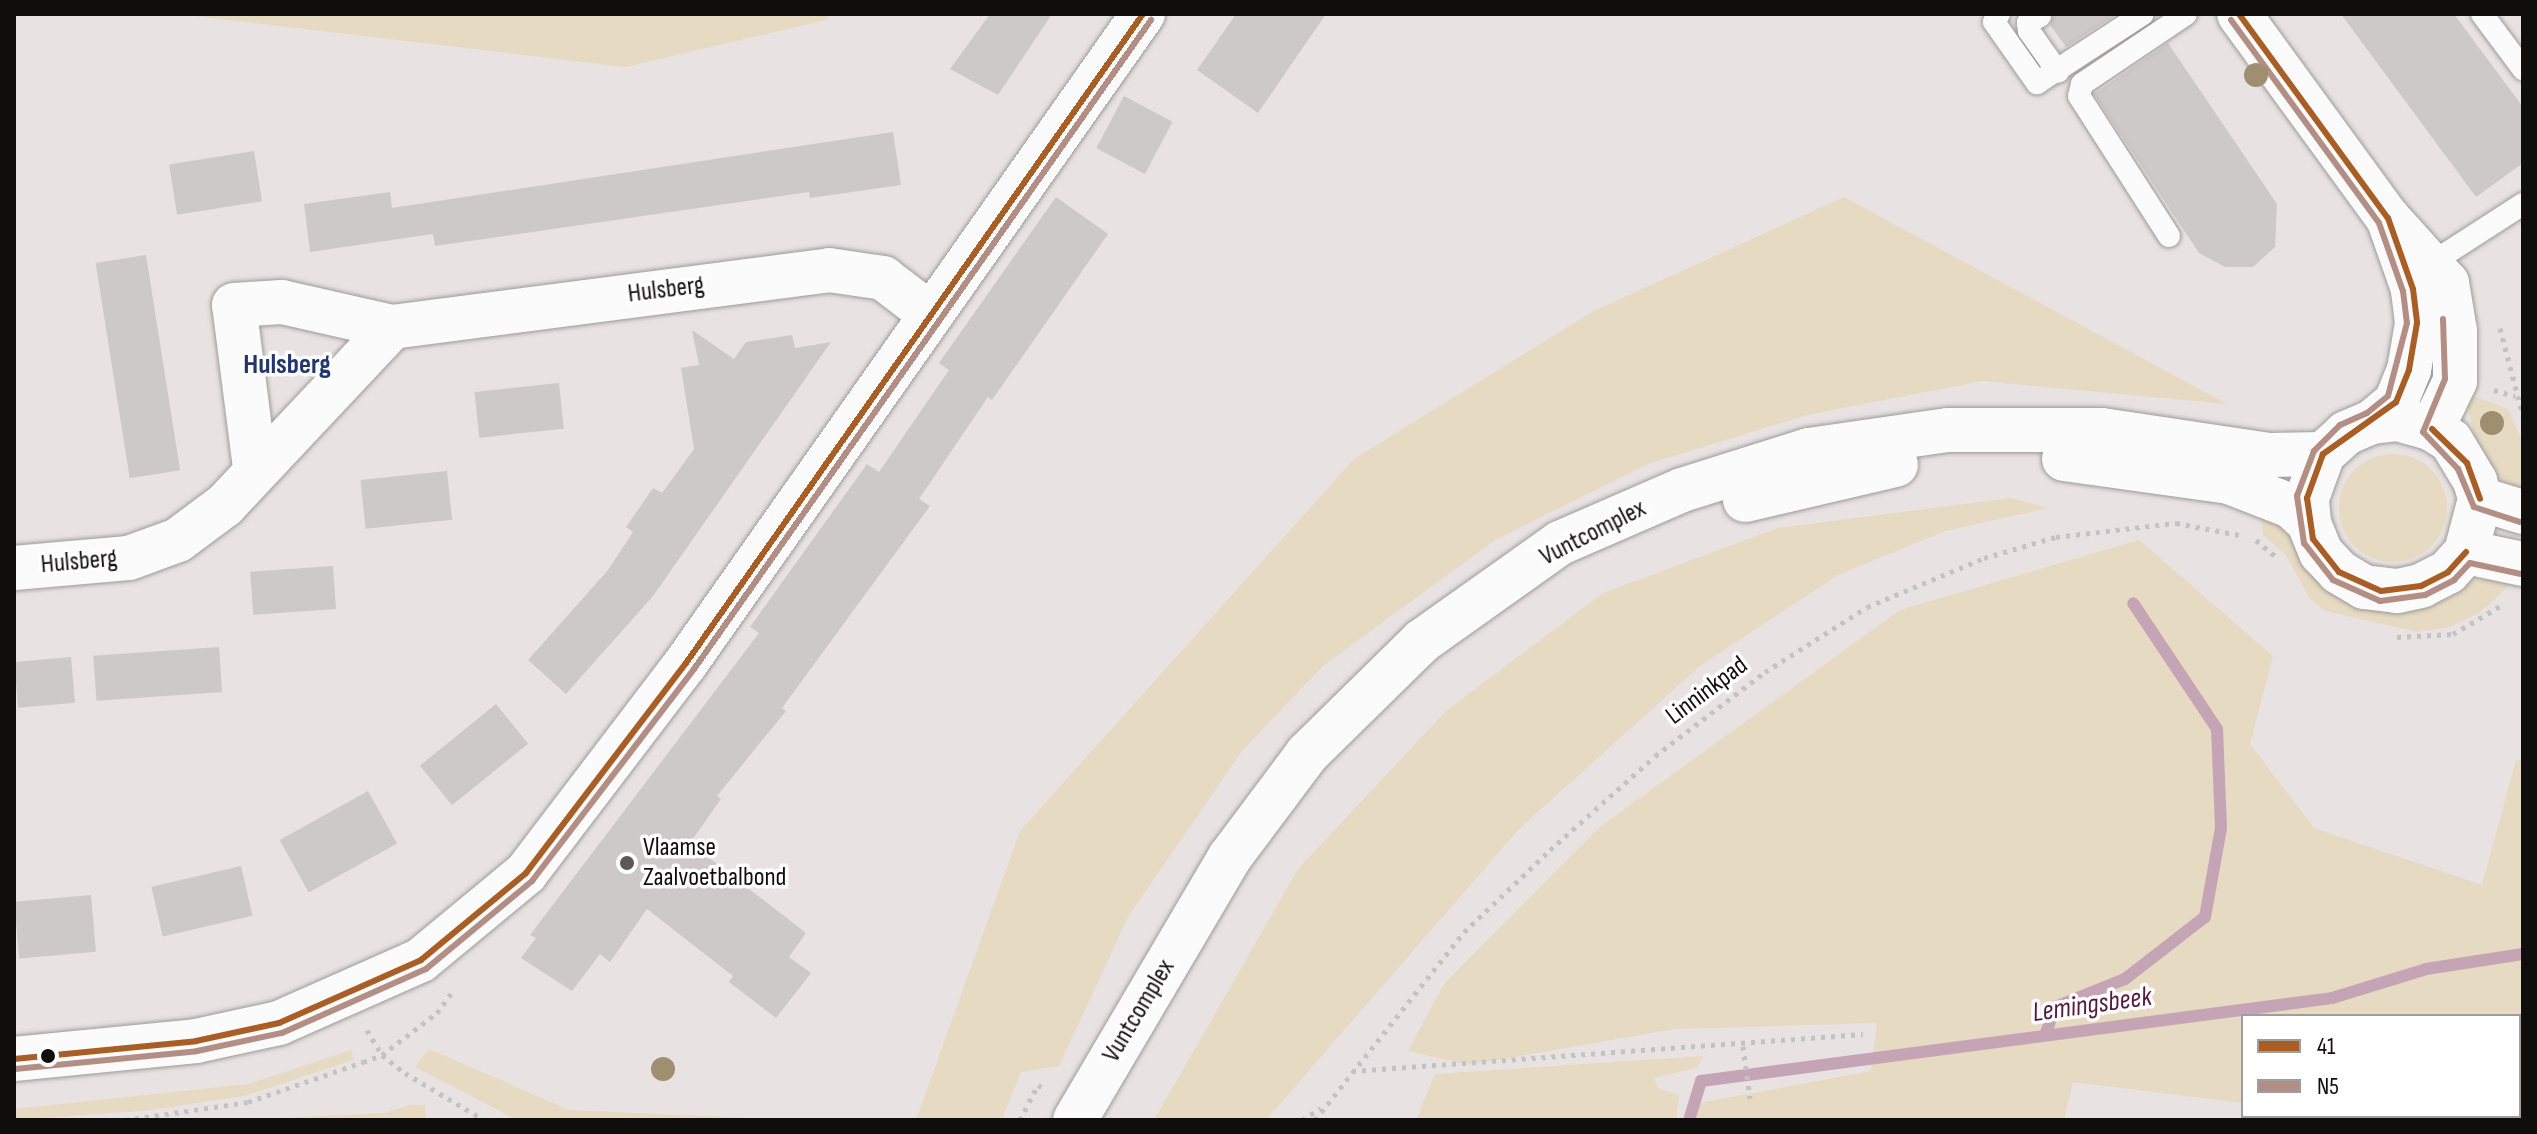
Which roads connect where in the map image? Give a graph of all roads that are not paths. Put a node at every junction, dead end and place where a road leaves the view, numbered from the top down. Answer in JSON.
{"nodes":[{"id":1,"x":1143,"y":14,"type":"edge"},
{"id":2,"x":1999,"y":14,"type":"edge"},
{"id":3,"x":2143,"y":14,"type":"edge"},
{"id":4,"x":2186,"y":14,"type":"edge"},
{"id":5,"x":2482,"y":14,"type":"edge"},
{"id":6,"x":2241,"y":15,"type":"edge"},
{"id":7,"x":2040,"y":16,"type":"edge"},
{"id":8,"x":2523,"y":69,"type":"edge"},
{"id":9,"x":2058,"y":72,"type":"junction"},
{"id":10,"x":2523,"y":204,"type":"edge"},
{"id":11,"x":2388,"y":218,"type":"junction"},
{"id":12,"x":2169,"y":236,"type":"dead end"},
{"id":13,"x":2433,"y":262,"type":"junction"},
{"id":14,"x":929,"y":313,"type":"junction"},
{"id":15,"x":392,"y":327,"type":"junction"},
{"id":16,"x":2372,"y":422,"type":"junction"},
{"id":17,"x":2432,"y":429,"type":"junction"},
{"id":18,"x":2323,"y":454,"type":"junction"},
{"id":19,"x":255,"y":468,"type":"junction"},
{"id":20,"x":2480,"y":499,"type":"junction"},
{"id":21,"x":2523,"y":512,"type":"edge"},
{"id":22,"x":2309,"y":523,"type":"junction"},
{"id":23,"x":2466,"y":552,"type":"junction"},
{"id":24,"x":2523,"y":564,"type":"edge"},
{"id":25,"x":14,"y":568,"type":"edge"},
{"id":26,"x":14,"y":1059,"type":"edge"},
{"id":27,"x":1094,"y":1113,"type":"edge"}],
"edges":[{"from":1,"to":14,"type":"street"},
{"from":2,"to":9,"type":"lane"},
{"from":3,"to":9,"type":"lane"},
{"from":4,"to":12,"type":"lane"},
{"from":5,"to":8,"type":"lane"},
{"from":6,"to":11,"type":"street"},
{"from":7,"to":9,"type":"lane"},
{"from":10,"to":13,"type":"lane"},
{"from":11,"to":13,"type":"street"},
{"from":11,"to":16,"type":"street"},
{"from":13,"to":17,"type":"street"},
{"from":14,"to":15,"type":"street","name":"Hulsberg"},
{"from":14,"to":26,"type":"street"},
{"from":15,"to":19,"type":"street","name":"Hulsberg"},
{"from":15,"to":19,"type":"street","name":"Hulsberg"},
{"from":16,"to":17,"type":"street"},
{"from":16,"to":18,"type":"street"},
{"from":17,"to":20,"type":"street"},
{"from":18,"to":22,"type":"street"},
{"from":18,"to":27,"type":"street","name":"Vuntcomplex"},
{"from":19,"to":25,"type":"street","name":"Hulsberg"},
{"from":20,"to":21,"type":"street"},
{"from":20,"to":23,"type":"street"},
{"from":22,"to":23,"type":"street"},
{"from":22,"to":27,"type":"street","name":"Vuntcomplex"},
{"from":23,"to":24,"type":"street"}]}
